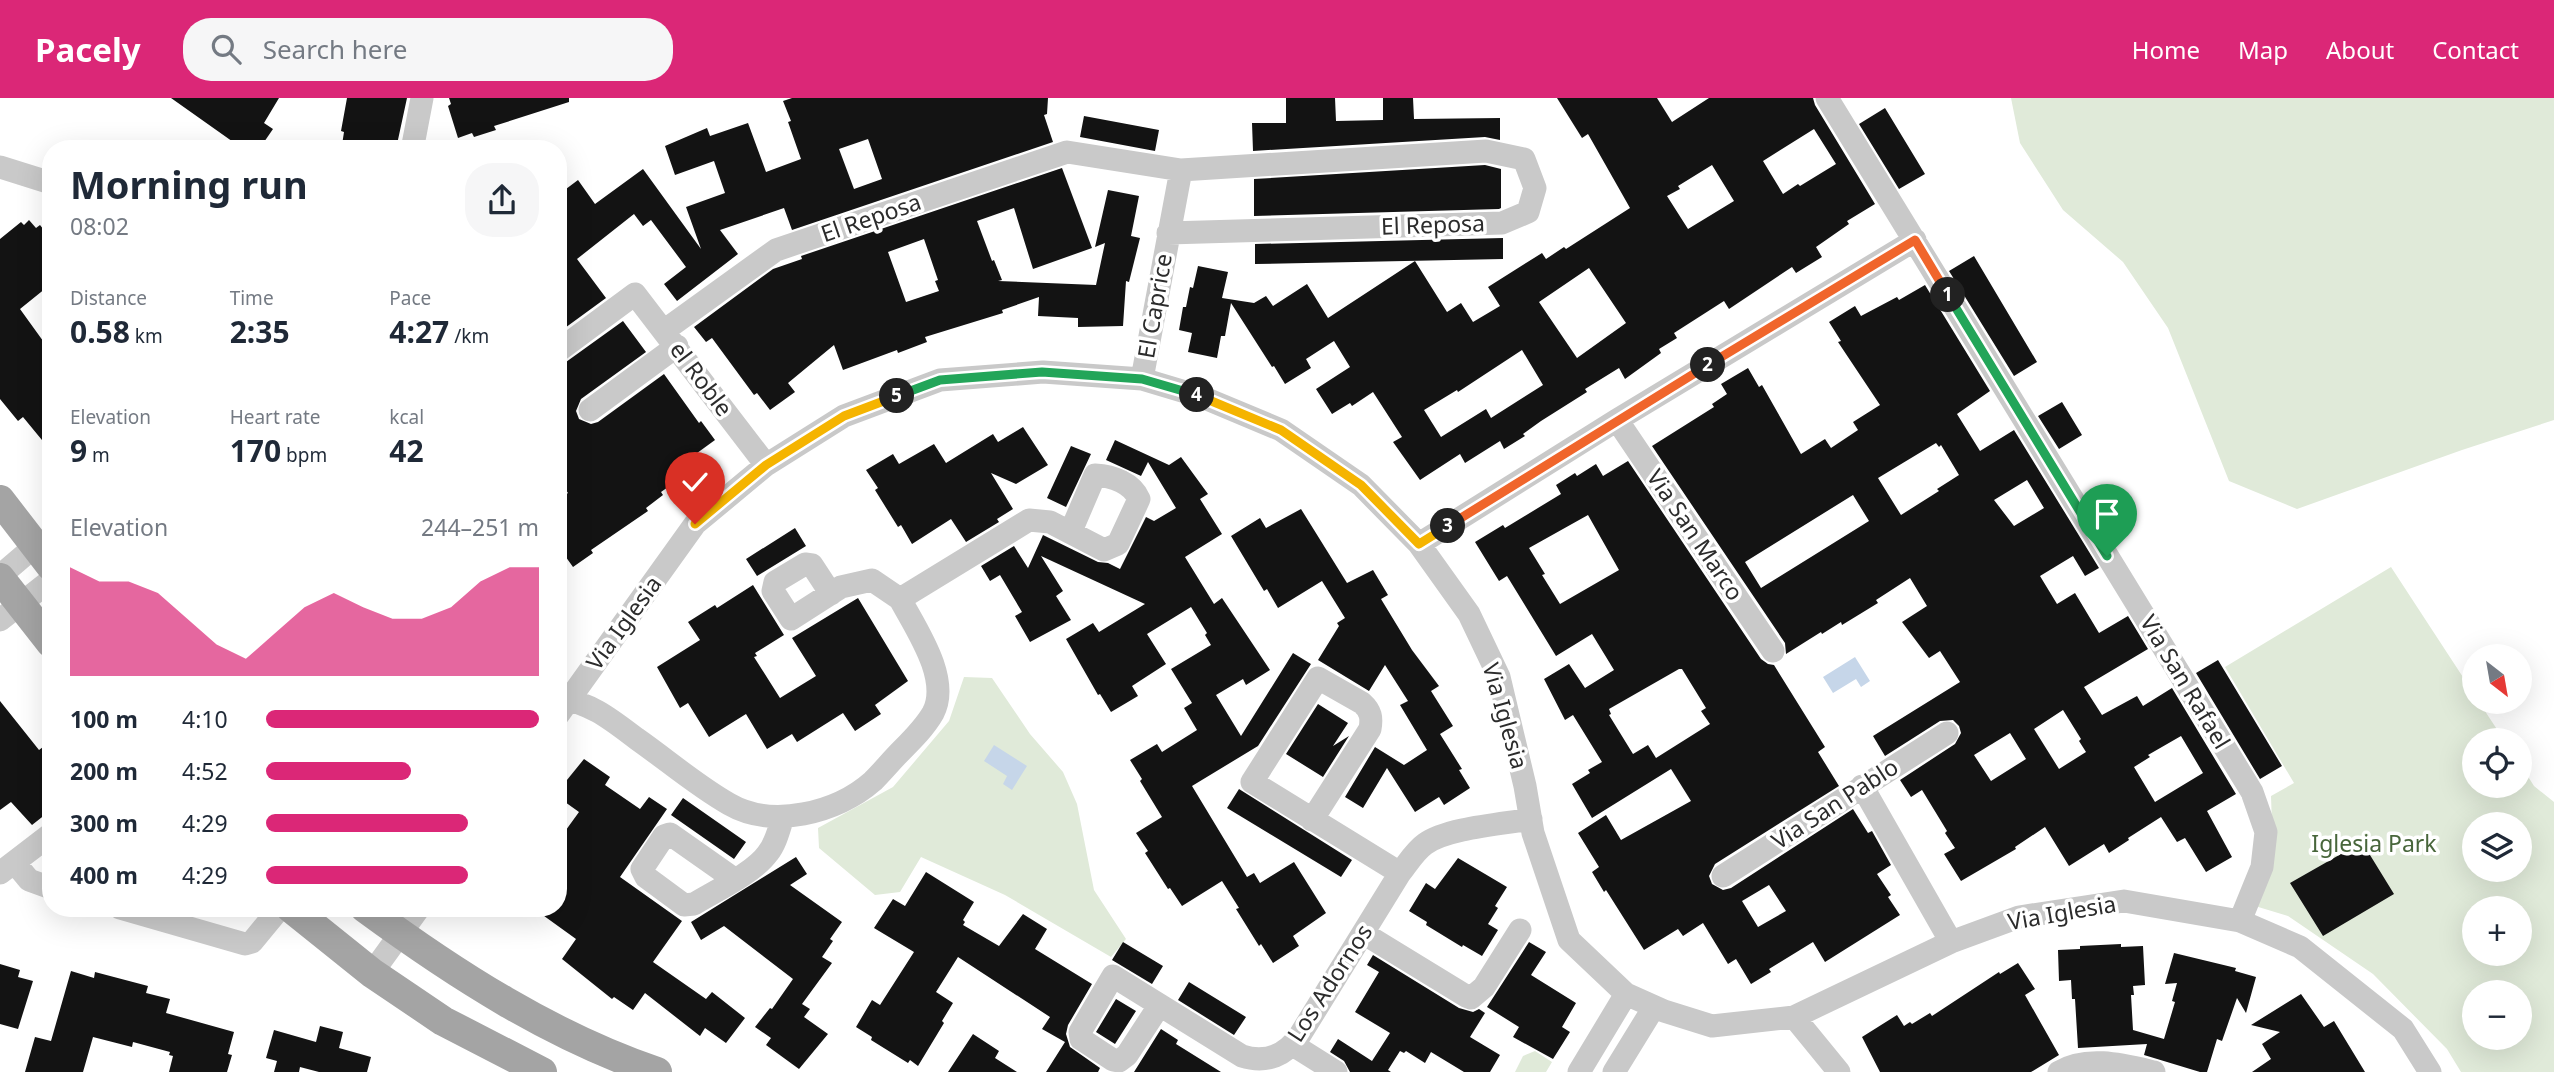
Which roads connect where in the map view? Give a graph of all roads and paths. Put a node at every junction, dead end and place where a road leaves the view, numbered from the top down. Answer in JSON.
{"nodes":[{"id":1,"x":422,"y":98,"type":"edge"},
{"id":2,"x":1827,"y":98,"type":"edge"},
{"id":3,"x":414,"y":140,"type":"edge"},
{"id":4,"x":0,"y":167,"type":"edge"},
{"id":5,"x":1181,"y":170,"type":"junction"},
{"id":6,"x":42,"y":180,"type":"edge"},
{"id":7,"x":1168,"y":233,"type":"junction"},
{"id":8,"x":1915,"y":240,"type":"junction"},
{"id":9,"x":671,"y":338,"type":"junction"},
{"id":10,"x":567,"y":344,"type":"edge"},
{"id":11,"x":1142,"y":379,"type":"junction"},
{"id":12,"x":590,"y":410,"type":"dead end"},
{"id":13,"x":1616,"y":420,"type":"junction"},
{"id":14,"x":766,"y":465,"type":"junction"},
{"id":15,"x":0,"y":500,"type":"edge"},
{"id":16,"x":1071,"y":531,"type":"junction"},
{"id":17,"x":1419,"y":544,"type":"junction"},
{"id":18,"x":42,"y":555,"type":"edge"},
{"id":19,"x":42,"y":556,"type":"edge"},
{"id":20,"x":0,"y":577,"type":"edge"},
{"id":21,"x":42,"y":587,"type":"edge"},
{"id":22,"x":831,"y":594,"type":"junction"},
{"id":23,"x":900,"y":599,"type":"junction"},
{"id":24,"x":10,"y":612,"type":"edge"},
{"id":25,"x":42,"y":636,"type":"edge"},
{"id":26,"x":1773,"y":651,"type":"dead end"},
{"id":27,"x":567,"y":691,"type":"edge"},
{"id":28,"x":567,"y":701,"type":"edge"},
{"id":29,"x":1947,"y":733,"type":"dead end"},
{"id":30,"x":1862,"y":786,"type":"junction"},
{"id":31,"x":783,"y":817,"type":"junction"},
{"id":32,"x":1531,"y":819,"type":"junction"},
{"id":33,"x":1312,"y":820,"type":"junction"},
{"id":34,"x":42,"y":841,"type":"edge"},
{"id":35,"x":8,"y":868,"type":"edge"},
{"id":36,"x":1400,"y":873,"type":"junction"},
{"id":37,"x":1723,"y":876,"type":"dead end"},
{"id":38,"x":734,"y":879,"type":"dead end"},
{"id":39,"x":42,"y":885,"type":"edge"},
{"id":40,"x":151,"y":917,"type":"edge"},
{"id":41,"x":273,"y":917,"type":"edge"},
{"id":42,"x":302,"y":917,"type":"edge"},
{"id":43,"x":377,"y":917,"type":"edge"},
{"id":44,"x":412,"y":917,"type":"edge"},
{"id":45,"x":2240,"y":921,"type":"junction"},
{"id":46,"x":1520,"y":930,"type":"dead end"},
{"id":47,"x":1363,"y":933,"type":"junction"},
{"id":48,"x":400,"y":934,"type":"junction"},
{"id":49,"x":1951,"y":942,"type":"junction"},
{"id":50,"x":372,"y":973,"type":"junction"},
{"id":51,"x":1626,"y":994,"type":"junction"},
{"id":52,"x":1158,"y":1006,"type":"junction"},
{"id":53,"x":1654,"y":1007,"type":"junction"},
{"id":54,"x":1794,"y":1017,"type":"junction"},
{"id":55,"x":1293,"y":1045,"type":"junction"},
{"id":56,"x":542,"y":1072,"type":"edge"},
{"id":57,"x":657,"y":1072,"type":"edge"},
{"id":58,"x":1336,"y":1072,"type":"edge"},
{"id":59,"x":1579,"y":1072,"type":"edge"},
{"id":60,"x":1614,"y":1072,"type":"edge"},
{"id":61,"x":1839,"y":1072,"type":"edge"},
{"id":62,"x":2059,"y":1072,"type":"edge"},
{"id":63,"x":2154,"y":1072,"type":"edge"},
{"id":64,"x":2430,"y":1072,"type":"edge"}],
"edges":[{"from":1,"to":3,"type":"street"},
{"from":2,"to":8,"type":"street","name":"Via San Rafael"},
{"from":4,"to":6,"type":"street"},
{"from":5,"to":7,"type":"street"},
{"from":5,"to":7,"type":"street","name":"El Reposa"},
{"from":5,"to":9,"type":"street","name":"El Reposa"},
{"from":7,"to":11,"type":"street","name":"El Caprice"},
{"from":8,"to":13,"type":"street"},
{"from":8,"to":45,"type":"street","name":"Via San Rafael"},
{"from":9,"to":10,"type":"street","name":"el Roble"},
{"from":9,"to":12,"type":"street","name":"El Reposa"},
{"from":9,"to":14,"type":"street","name":"el Roble"},
{"from":11,"to":14,"type":"street","name":"Via Iglesia"},
{"from":11,"to":17,"type":"street","name":"Via Iglesia"},
{"from":13,"to":17,"type":"street"},
{"from":13,"to":26,"type":"street","name":"Via San Marco"},
{"from":14,"to":27,"type":"street","name":"Via Iglesia"},
{"from":15,"to":18,"type":"main road"},
{"from":16,"to":16,"type":"street"},
{"from":16,"to":23,"type":"street"},
{"from":17,"to":32,"type":"street","name":"Via Iglesia"},
{"from":19,"to":20,"type":"street"},
{"from":20,"to":24,"type":"main road"},
{"from":21,"to":24,"type":"street"},
{"from":22,"to":22,"type":"street"},
{"from":22,"to":23,"type":"street"},
{"from":23,"to":31,"type":"street"},
{"from":24,"to":25,"type":"main road"},
{"from":28,"to":31,"type":"street"},
{"from":29,"to":30,"type":"street","name":"Via San Pablo"},
{"from":30,"to":37,"type":"street","name":"Via San Pablo"},
{"from":30,"to":49,"type":"street"},
{"from":31,"to":38,"type":"street"},
{"from":32,"to":36,"type":"street","name":"Los Adornos"},
{"from":32,"to":51,"type":"street","name":"Via Iglesia"},
{"from":33,"to":33,"type":"street"},
{"from":33,"to":36,"type":"street"},
{"from":34,"to":35,"type":"street"},
{"from":35,"to":39,"type":"street"},
{"from":36,"to":47,"type":"street","name":"Los Adornos"},
{"from":40,"to":41,"type":"street"},
{"from":42,"to":50,"type":"main road"},
{"from":43,"to":48,"type":"main road"},
{"from":44,"to":48,"type":"street"},
{"from":45,"to":49,"type":"street","name":"Via Iglesia"},
{"from":45,"to":64,"type":"street","name":"Via Iglesia"},
{"from":46,"to":47,"type":"street"},
{"from":47,"to":55,"type":"street","name":"Los Adornos"},
{"from":48,"to":50,"type":"street"},
{"from":48,"to":57,"type":"main road"},
{"from":49,"to":54,"type":"street","name":"Via Iglesia"},
{"from":50,"to":56,"type":"main road"},
{"from":51,"to":53,"type":"street","name":"Via Iglesia"},
{"from":51,"to":59,"type":"street"},
{"from":52,"to":52,"type":"street","name":"Los Adornos"},
{"from":52,"to":55,"type":"street","name":"Los Adornos"},
{"from":53,"to":54,"type":"street","name":"Via Iglesia"},
{"from":53,"to":60,"type":"street"},
{"from":54,"to":61,"type":"street"},
{"from":55,"to":58,"type":"street"},
{"from":62,"to":63,"type":"street"}]}
